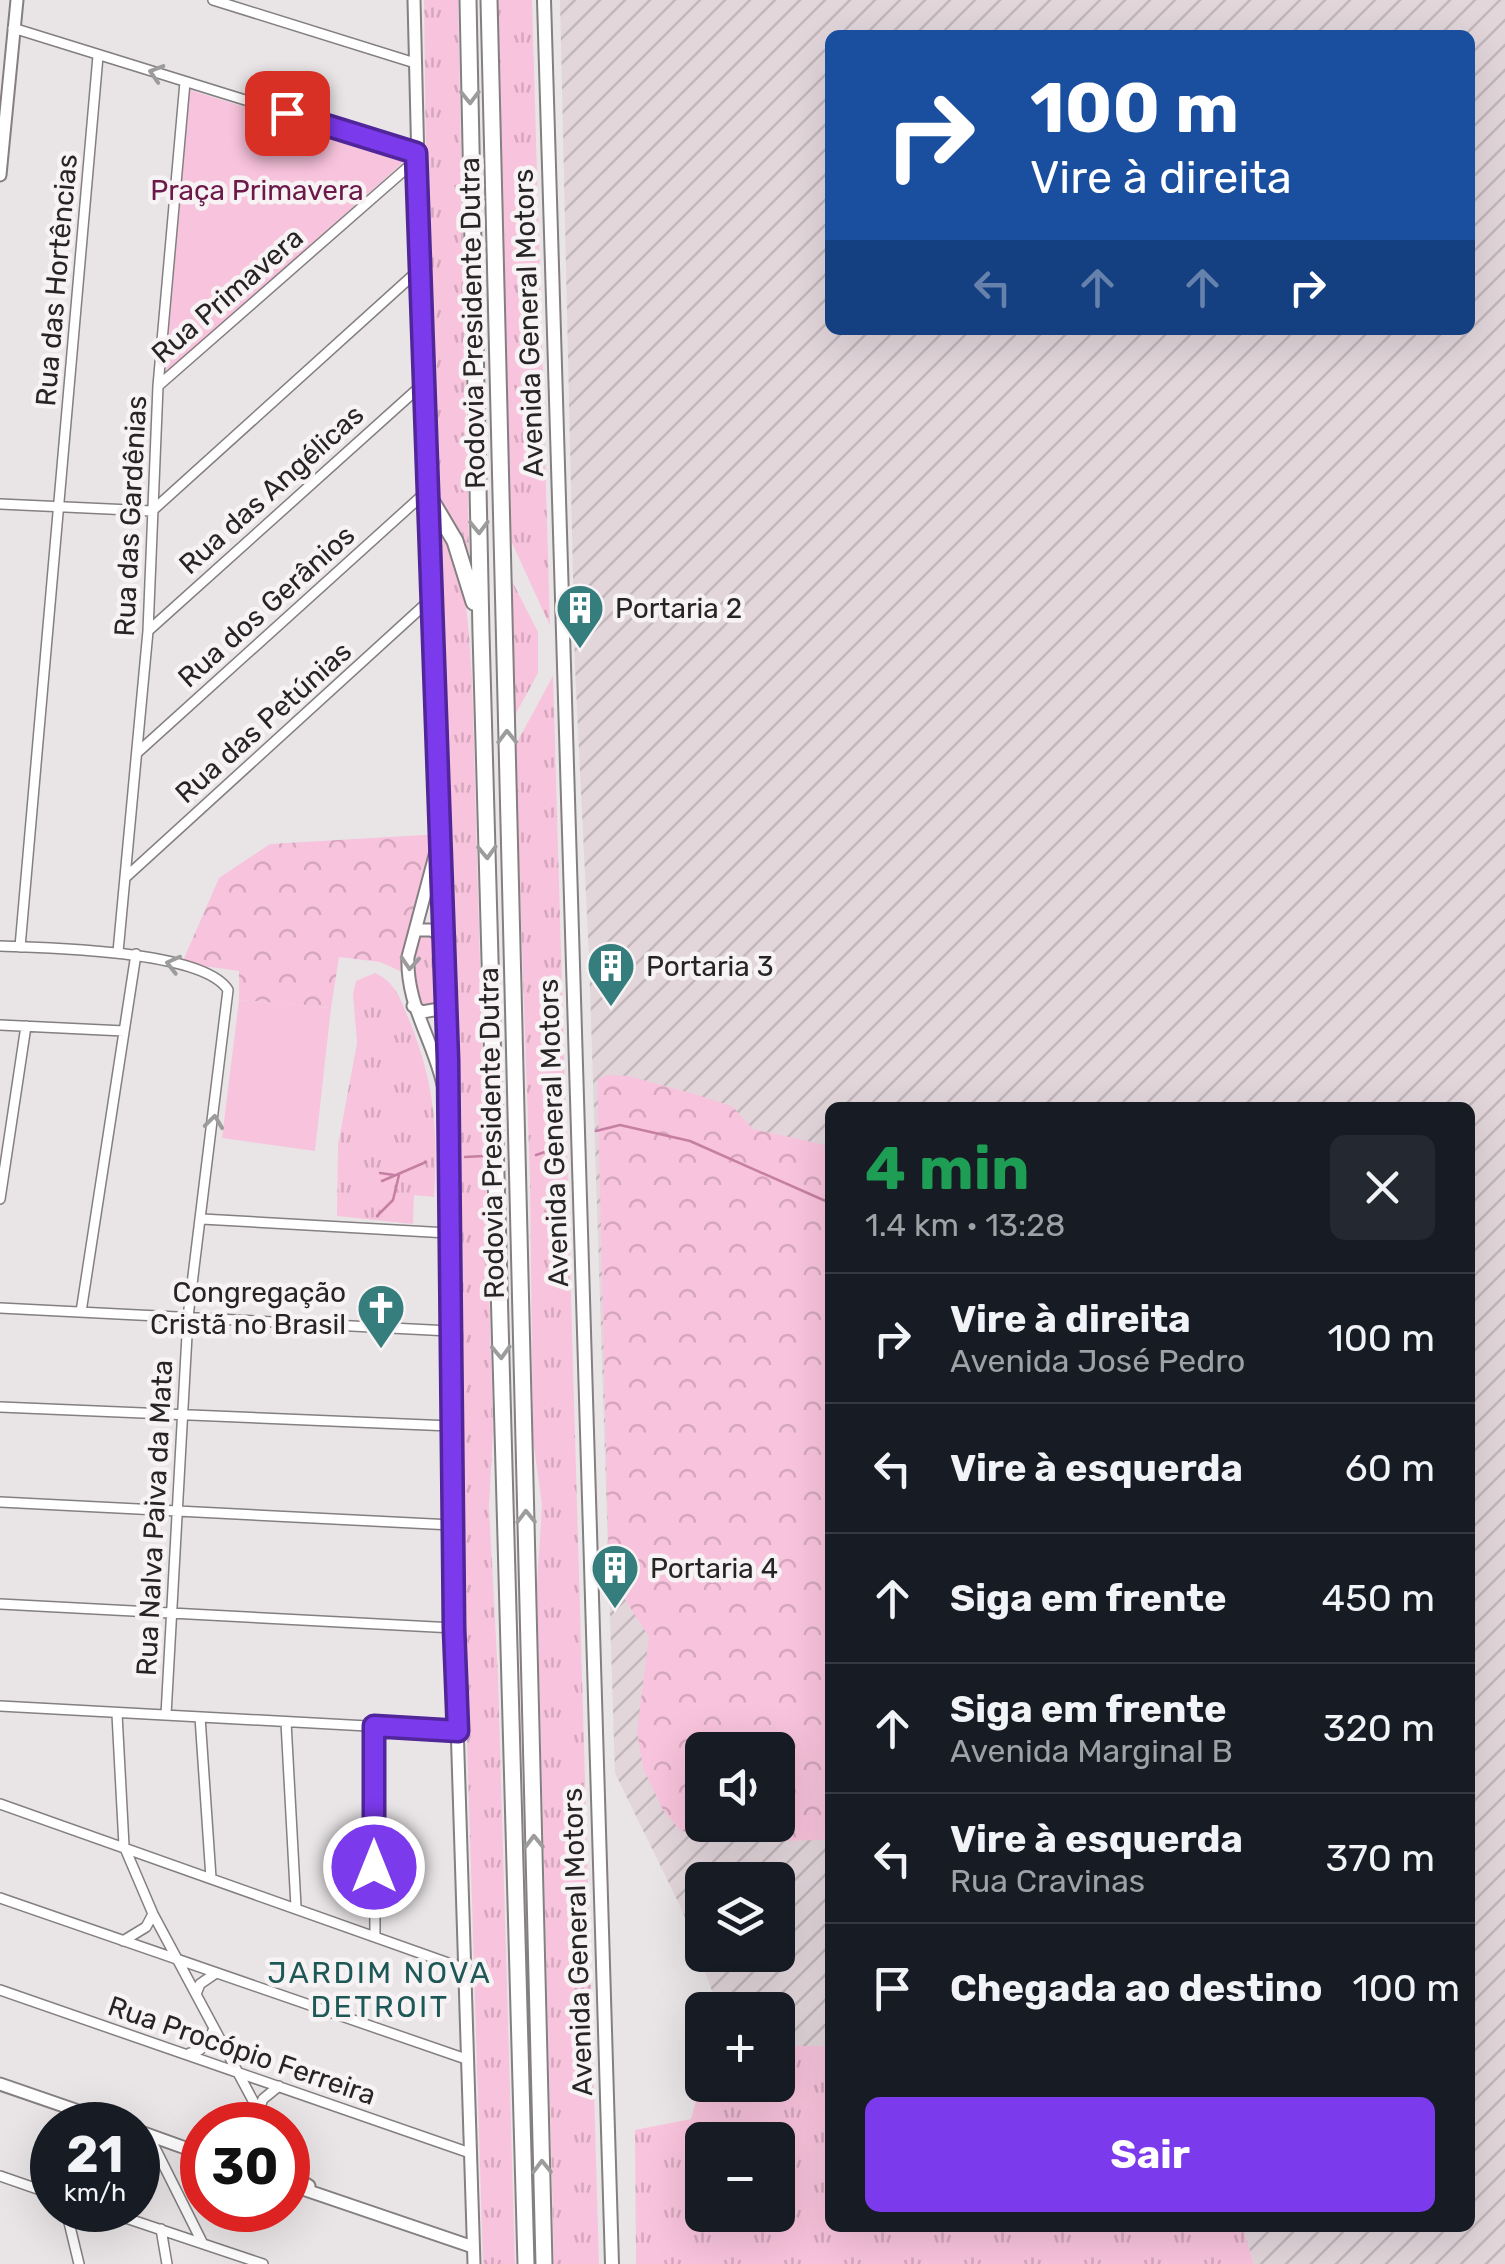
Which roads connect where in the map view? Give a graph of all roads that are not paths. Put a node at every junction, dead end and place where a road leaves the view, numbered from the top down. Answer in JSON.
{"nodes":[{"id":1,"x":17,"y":0,"type":"edge"},
{"id":2,"x":213,"y":0,"type":"edge"},
{"id":3,"x":414,"y":0,"type":"edge"},
{"id":4,"x":468,"y":0,"type":"edge"},
{"id":5,"x":489,"y":0,"type":"edge"},
{"id":6,"x":544,"y":0,"type":"edge"},
{"id":7,"x":14,"y":28,"type":"junction"},
{"id":8,"x":98,"y":56,"type":"junction"},
{"id":9,"x":415,"y":63,"type":"junction"},
{"id":10,"x":185,"y":82,"type":"junction"},
{"id":11,"x":416,"y":157,"type":"junction"},
{"id":12,"x":0,"y":174,"type":"edge"},
{"id":13,"x":422,"y":268,"type":"junction"},
{"id":14,"x":426,"y":381,"type":"junction"},
{"id":15,"x":158,"y":386,"type":"junction"},
{"id":16,"x":426,"y":492,"type":"junction"},
{"id":17,"x":0,"y":504,"type":"edge"},
{"id":18,"x":58,"y":509,"type":"junction"},
{"id":19,"x":152,"y":511,"type":"junction"},
{"id":20,"x":431,"y":600,"type":"junction"},
{"id":21,"x":148,"y":631,"type":"junction"},
{"id":22,"x":482,"y":633,"type":"junction"},
{"id":23,"x":137,"y":753,"type":"junction"},
{"id":24,"x":440,"y":834,"type":"junction"},
{"id":25,"x":126,"y":877,"type":"junction"},
{"id":26,"x":415,"y":930,"type":"junction"},
{"id":27,"x":444,"y":937,"type":"junction"},
{"id":28,"x":0,"y":946,"type":"edge"},
{"id":29,"x":20,"y":947,"type":"junction"},
{"id":30,"x":118,"y":952,"type":"junction"},
{"id":31,"x":136,"y":954,"type":"junction"},
{"id":32,"x":412,"y":1006,"type":"junction"},
{"id":33,"x":446,"y":1008,"type":"junction"},
{"id":34,"x":0,"y":1025,"type":"edge"},
{"id":35,"x":26,"y":1026,"type":"junction"},
{"id":36,"x":124,"y":1032,"type":"junction"},
{"id":37,"x":447,"y":1104,"type":"junction"},
{"id":38,"x":0,"y":1200,"type":"edge"},
{"id":39,"x":202,"y":1219,"type":"junction"},
{"id":40,"x":448,"y":1233,"type":"junction"},
{"id":41,"x":0,"y":1308,"type":"edge"},
{"id":42,"x":81,"y":1312,"type":"junction"},
{"id":43,"x":188,"y":1317,"type":"junction"},
{"id":44,"x":450,"y":1331,"type":"junction"},
{"id":45,"x":0,"y":1407,"type":"edge"},
{"id":46,"x":181,"y":1414,"type":"junction"},
{"id":47,"x":452,"y":1426,"type":"junction"},
{"id":48,"x":0,"y":1502,"type":"edge"},
{"id":49,"x":175,"y":1512,"type":"junction"},
{"id":50,"x":452,"y":1525,"type":"junction"},
{"id":51,"x":0,"y":1604,"type":"edge"},
{"id":52,"x":171,"y":1614,"type":"junction"},
{"id":53,"x":454,"y":1628,"type":"junction"},
{"id":54,"x":0,"y":1706,"type":"edge"},
{"id":55,"x":117,"y":1714,"type":"junction"},
{"id":56,"x":166,"y":1715,"type":"junction"},
{"id":57,"x":200,"y":1717,"type":"junction"},
{"id":58,"x":286,"y":1722,"type":"junction"},
{"id":59,"x":374,"y":1726,"type":"junction"},
{"id":60,"x":458,"y":1731,"type":"junction"},
{"id":61,"x":0,"y":1804,"type":"edge"},
{"id":62,"x":124,"y":1846,"type":"junction"},
{"id":63,"x":211,"y":1878,"type":"junction"},
{"id":64,"x":0,"y":1898,"type":"edge"},
{"id":65,"x":296,"y":1908,"type":"junction"},
{"id":66,"x":153,"y":1914,"type":"junction"},
{"id":67,"x":374,"y":1937,"type":"junction"},
{"id":68,"x":123,"y":1941,"type":"junction"},
{"id":69,"x":177,"y":1960,"type":"junction"},
{"id":70,"x":465,"y":1968,"type":"junction"},
{"id":71,"x":216,"y":1973,"type":"junction"},
{"id":72,"x":0,"y":1990,"type":"edge"},
{"id":73,"x":196,"y":1994,"type":"junction"},
{"id":74,"x":214,"y":2028,"type":"junction"},
{"id":75,"x":186,"y":2054,"type":"junction"},
{"id":76,"x":466,"y":2059,"type":"junction"},
{"id":77,"x":236,"y":2071,"type":"junction"},
{"id":78,"x":0,"y":2084,"type":"edge"},
{"id":79,"x":279,"y":2086,"type":"junction"},
{"id":80,"x":52,"y":2102,"type":"edge"},
{"id":81,"x":253,"y":2102,"type":"edge"},
{"id":82,"x":262,"y":2102,"type":"edge"},
{"id":83,"x":470,"y":2153,"type":"junction"},
{"id":84,"x":160,"y":2165,"type":"edge"},
{"id":85,"x":0,"y":2176,"type":"edge"},
{"id":86,"x":30,"y":2186,"type":"edge"},
{"id":87,"x":310,"y":2188,"type":"edge"},
{"id":88,"x":160,"y":2230,"type":"joint"},
{"id":89,"x":71,"y":2232,"type":"edge"},
{"id":90,"x":202,"y":2242,"type":"junction"},
{"id":91,"x":473,"y":2247,"type":"junction"},
{"id":92,"x":79,"y":2264,"type":"edge"},
{"id":93,"x":167,"y":2264,"type":"edge"},
{"id":94,"x":263,"y":2264,"type":"edge"},
{"id":95,"x":474,"y":2264,"type":"edge"},
{"id":96,"x":526,"y":2264,"type":"edge"},
{"id":97,"x":544,"y":2264,"type":"edge"},
{"id":98,"x":612,"y":2264,"type":"edge"}],
"edges":[{"from":1,"to":7,"type":"street"},
{"from":2,"to":9,"type":"street"},
{"from":3,"to":9,"type":"street"},
{"from":4,"to":22,"type":"highway","name":"Rodovia Presidente Dutra","one_way":true},
{"from":97,"to":5,"type":"highway","name":"Rodovia Presidente Dutra","one_way":true},
{"from":6,"to":98,"type":"main road","name":"Avenida General Motors"},
{"from":7,"to":8,"type":"street"},
{"from":7,"to":12,"type":"street"},
{"from":10,"to":8,"type":"street","one_way":true},
{"from":8,"to":18,"type":"street","name":"Rua das Hortências"},
{"from":9,"to":11,"type":"street"},
{"from":10,"to":11,"type":"street"},
{"from":10,"to":15,"type":"street","name":"Rua das Gardênias"},
{"from":11,"to":13,"type":"street"},
{"from":11,"to":15,"type":"street","name":"Rua Primavera"},
{"from":13,"to":14,"type":"street"},
{"from":13,"to":19,"type":"street"},
{"from":14,"to":16,"type":"street"},
{"from":14,"to":21,"type":"street","name":"Rua das Angélicas"},
{"from":15,"to":19,"type":"street","name":"Rua das Gardênias"},
{"from":16,"to":20,"type":"street"},
{"from":16,"to":22,"type":"highway"},
{"from":16,"to":23,"type":"street","name":"Rua dos Gerânios"},
{"from":17,"to":18,"type":"street"},
{"from":18,"to":19,"type":"street"},
{"from":18,"to":29,"type":"street","name":"Rua das Hortências"},
{"from":19,"to":21,"type":"street","name":"Rua das Gardênias"},
{"from":20,"to":24,"type":"street"},
{"from":20,"to":25,"type":"street","name":"Rua das Petúnias"},
{"from":21,"to":23,"type":"street","name":"Rua das Gardênias"},
{"from":22,"to":96,"type":"highway","name":"Rodovia Presidente Dutra","one_way":true},
{"from":23,"to":25,"type":"street","name":"Rua das Gardênias"},
{"from":24,"to":26,"type":"street"},
{"from":24,"to":27,"type":"street"},
{"from":25,"to":30,"type":"street","name":"Rua das Gardênias"},
{"from":26,"to":27,"type":"street"},
{"from":26,"to":32,"type":"street","one_way":true},
{"from":27,"to":33,"type":"street"},
{"from":28,"to":29,"type":"street"},
{"from":29,"to":30,"type":"street"},
{"from":30,"to":31,"type":"street"},
{"from":31,"to":36,"type":"street"},
{"from":39,"to":31,"type":"street","name":"Rua Nalva Paiva da Mata","one_way":true},
{"from":32,"to":33,"type":"street"},
{"from":32,"to":37,"type":"street"},
{"from":33,"to":37,"type":"street"},
{"from":34,"to":35,"type":"street"},
{"from":35,"to":36,"type":"street"},
{"from":35,"to":38,"type":"street"},
{"from":36,"to":42,"type":"street"},
{"from":37,"to":40,"type":"street"},
{"from":39,"to":40,"type":"street"},
{"from":39,"to":43,"type":"street","name":"Rua Nalva Paiva da Mata"},
{"from":40,"to":44,"type":"street"},
{"from":41,"to":42,"type":"street"},
{"from":42,"to":43,"type":"street"},
{"from":43,"to":44,"type":"street"},
{"from":43,"to":46,"type":"street","name":"Rua Nalva Paiva da Mata"},
{"from":44,"to":47,"type":"street"},
{"from":45,"to":46,"type":"street"},
{"from":46,"to":47,"type":"street"},
{"from":46,"to":49,"type":"street","name":"Rua Nalva Paiva da Mata"},
{"from":47,"to":50,"type":"street"},
{"from":48,"to":49,"type":"street"},
{"from":49,"to":50,"type":"street"},
{"from":49,"to":52,"type":"street","name":"Rua Nalva Paiva da Mata"},
{"from":50,"to":53,"type":"street"},
{"from":51,"to":52,"type":"street"},
{"from":52,"to":53,"type":"street"},
{"from":52,"to":56,"type":"street","name":"Rua Nalva Paiva da Mata"},
{"from":53,"to":60,"type":"street"},
{"from":54,"to":55,"type":"street"},
{"from":55,"to":56,"type":"street"},
{"from":55,"to":62,"type":"street"},
{"from":56,"to":57,"type":"street"},
{"from":57,"to":58,"type":"street"},
{"from":57,"to":63,"type":"street"},
{"from":58,"to":59,"type":"street"},
{"from":58,"to":65,"type":"street"},
{"from":59,"to":60,"type":"street"},
{"from":59,"to":67,"type":"street"},
{"from":60,"to":70,"type":"street"},
{"from":61,"to":62,"type":"street"},
{"from":62,"to":63,"type":"street"},
{"from":62,"to":66,"type":"street"},
{"from":63,"to":65,"type":"street"},
{"from":64,"to":68,"type":"street"},
{"from":65,"to":67,"type":"street"},
{"from":66,"to":68,"type":"street"},
{"from":66,"to":69,"type":"street"},
{"from":67,"to":70,"type":"street"},
{"from":68,"to":69,"type":"street"},
{"from":69,"to":71,"type":"street"},
{"from":69,"to":73,"type":"street"},
{"from":70,"to":76,"type":"street"},
{"from":71,"to":73,"type":"street"},
{"from":71,"to":76,"type":"street"},
{"from":72,"to":75,"type":"street","name":"Rua Procópio Ferreira"},
{"from":73,"to":74,"type":"street"},
{"from":74,"to":75,"type":"street"},
{"from":74,"to":77,"type":"street"},
{"from":75,"to":77,"type":"street","name":"Rua Procópio Ferreira"},
{"from":76,"to":83,"type":"street"},
{"from":77,"to":79,"type":"street","name":"Rua Procópio Ferreira"},
{"from":77,"to":81,"type":"street"},
{"from":78,"to":80,"type":"street"},
{"from":79,"to":82,"type":"street"},
{"from":79,"to":83,"type":"street","name":"Rua Procópio Ferreira"},
{"from":83,"to":91,"type":"street"},
{"from":84,"to":90,"type":"street"},
{"from":85,"to":86,"type":"street"},
{"from":87,"to":91,"type":"street"},
{"from":88,"to":90,"type":"street"},
{"from":88,"to":93,"type":"street"},
{"from":89,"to":92,"type":"street"},
{"from":90,"to":94,"type":"street"},
{"from":91,"to":95,"type":"street"}]}
